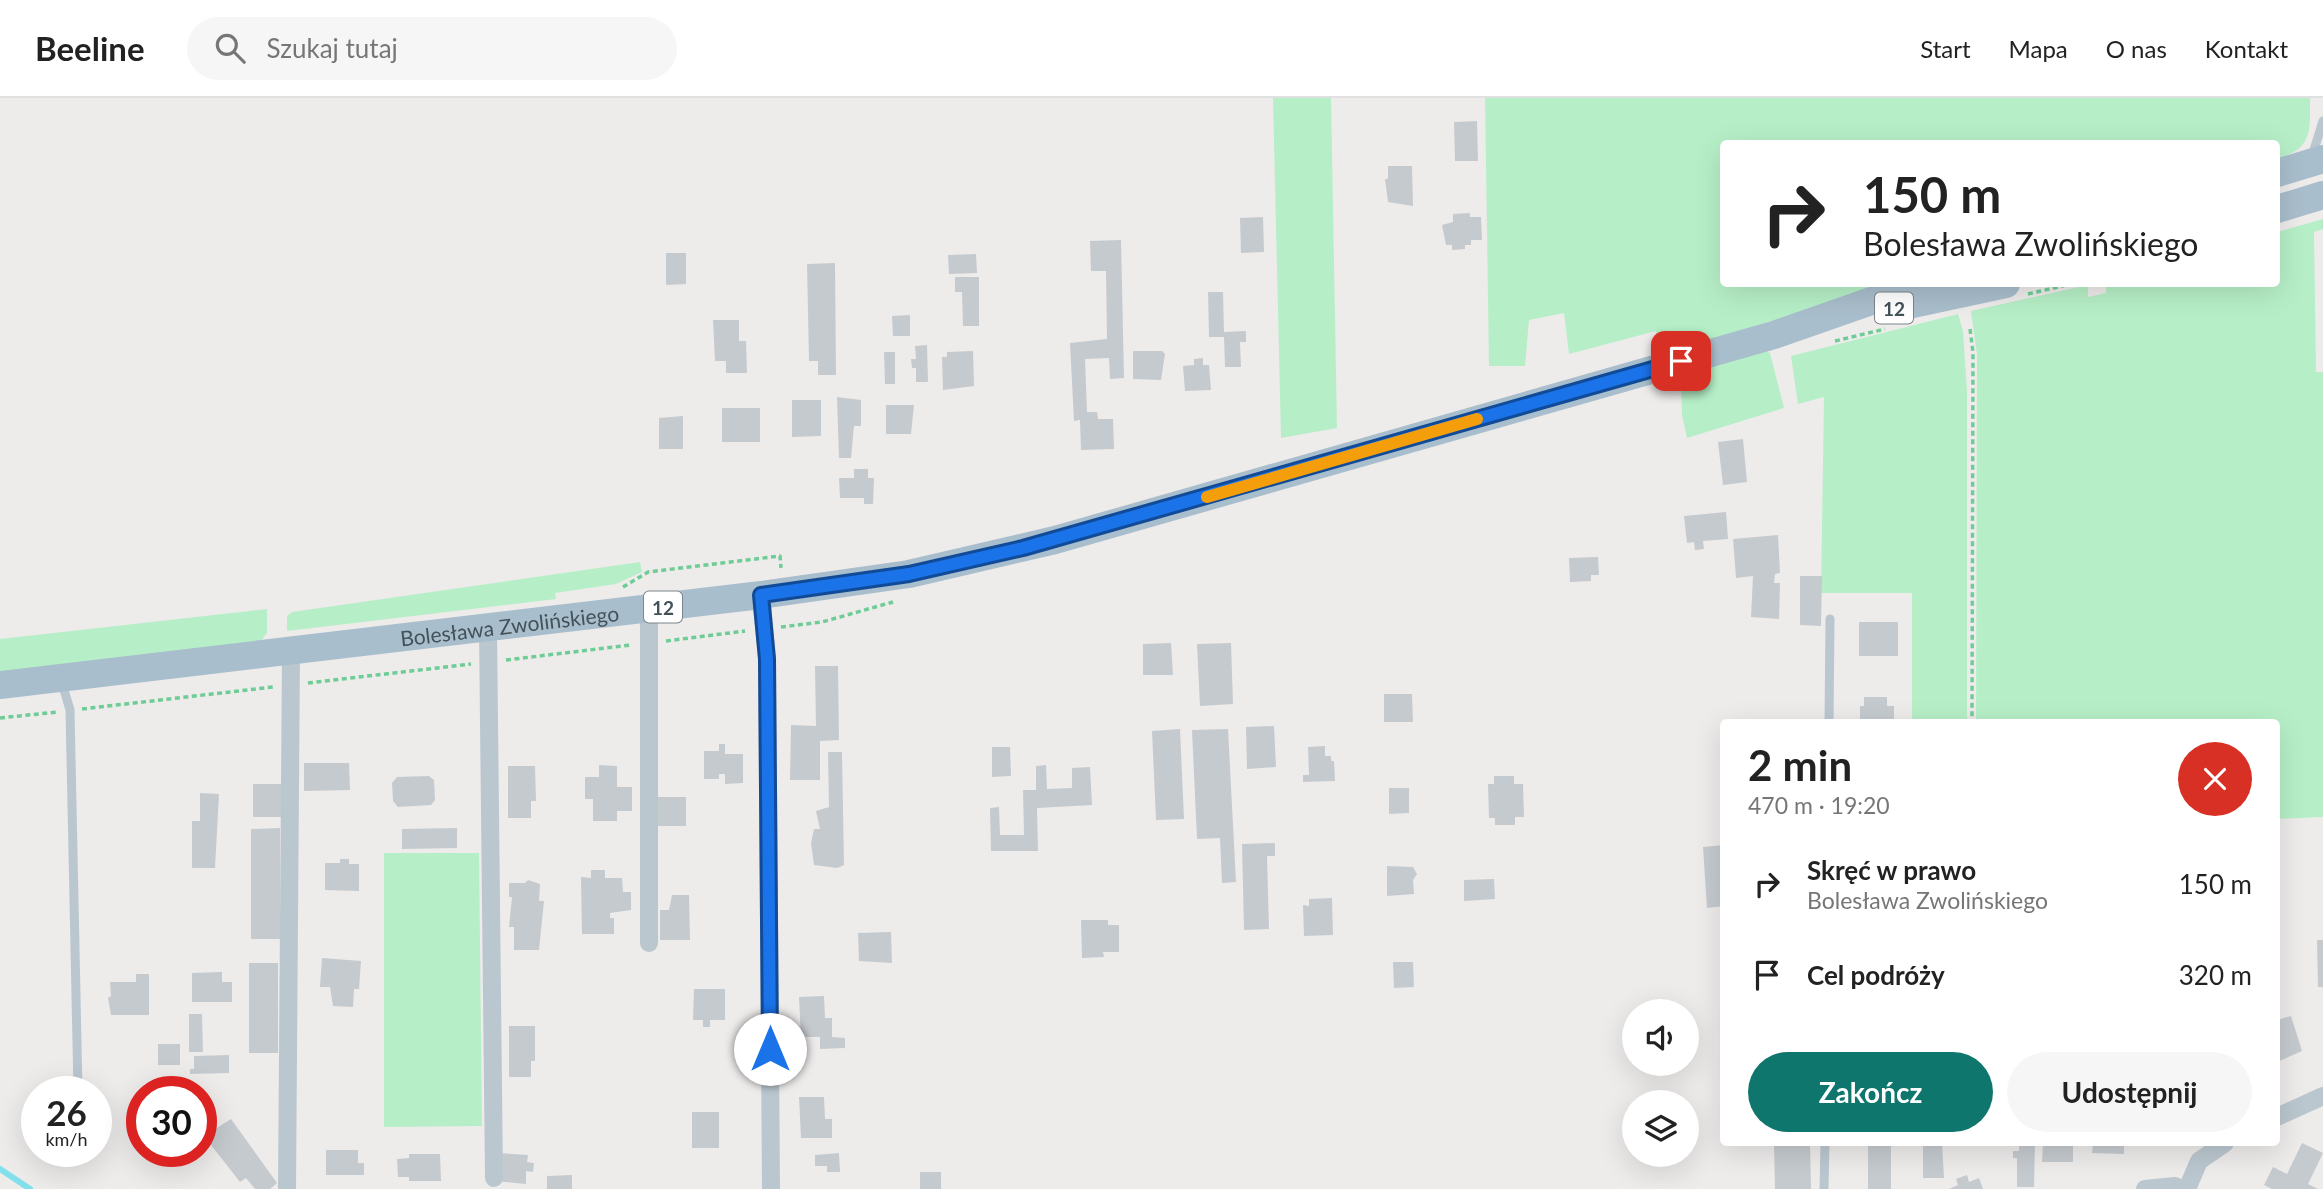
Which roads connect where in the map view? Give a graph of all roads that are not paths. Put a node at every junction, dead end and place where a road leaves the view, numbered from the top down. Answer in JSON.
{"nodes":[{"id":1,"x":2323,"y":121,"type":"edge"},
{"id":2,"x":2316,"y":161,"type":"edge"},
{"id":3,"x":2280,"y":172,"type":"edge"},
{"id":4,"x":2323,"y":195,"type":"edge"},
{"id":5,"x":2280,"y":208,"type":"edge"},
{"id":6,"x":1911,"y":287,"type":"edge"},
{"id":7,"x":1992,"y":287,"type":"edge"},
{"id":8,"x":1782,"y":332,"type":"junction"},
{"id":9,"x":761,"y":595,"type":"junction"},
{"id":10,"x":649,"y":609,"type":"junction"},
{"id":11,"x":1830,"y":619,"type":"dead end"},
{"id":12,"x":488,"y":628,"type":"junction"},
{"id":13,"x":290,"y":651,"type":"junction"},
{"id":14,"x":60,"y":678,"type":"junction"},
{"id":15,"x":0,"y":685,"type":"edge"},
{"id":16,"x":1829,"y":719,"type":"edge"},
{"id":17,"x":649,"y":943,"type":"dead end"},
{"id":18,"x":78,"y":1076,"type":"edge"},
{"id":19,"x":2323,"y":1096,"type":"edge"},
{"id":20,"x":2280,"y":1117,"type":"edge"},
{"id":21,"x":1825,"y":1146,"type":"edge"},
{"id":22,"x":2221,"y":1146,"type":"edge"},
{"id":23,"x":494,"y":1178,"type":"dead end"},
{"id":24,"x":287,"y":1189,"type":"edge"},
{"id":25,"x":771,"y":1189,"type":"edge"},
{"id":26,"x":1824,"y":1189,"type":"edge"},
{"id":27,"x":2145,"y":1189,"type":"edge"},
{"id":28,"x":2185,"y":1189,"type":"edge"}],
"edges":[{"from":1,"to":2,"type":"lane"},
{"from":2,"to":3,"type":"main road"},
{"from":4,"to":5,"type":"main road"},
{"from":6,"to":8,"type":"main road","name":"Bolesława Zwolińskiego","number":"12"},
{"from":7,"to":8,"type":"main road","name":"Bolesława Zwolińskiego","number":"12"},
{"from":8,"to":9,"type":"main road","name":"Bolesława Zwolińskiego","number":"12"},
{"from":9,"to":10,"type":"main road","name":"Bolesława Zwolińskiego","number":"12"},
{"from":9,"to":25,"type":"street"},
{"from":10,"to":12,"type":"main road","name":"Bolesława Zwolińskiego","number":"12"},
{"from":10,"to":17,"type":"street"},
{"from":11,"to":16,"type":"lane"},
{"from":12,"to":13,"type":"main road","name":"Bolesława Zwolińskiego","number":"12"},
{"from":12,"to":23,"type":"street"},
{"from":13,"to":14,"type":"main road","name":"Bolesława Zwolińskiego","number":"12"},
{"from":13,"to":24,"type":"street"},
{"from":14,"to":15,"type":"main road","name":"Bolesława Zwolińskiego","number":"12"},
{"from":14,"to":18,"type":"lane"},
{"from":19,"to":20,"type":"street"},
{"from":21,"to":26,"type":"lane"},
{"from":22,"to":28,"type":"street"},
{"from":27,"to":28,"type":"street"}]}
